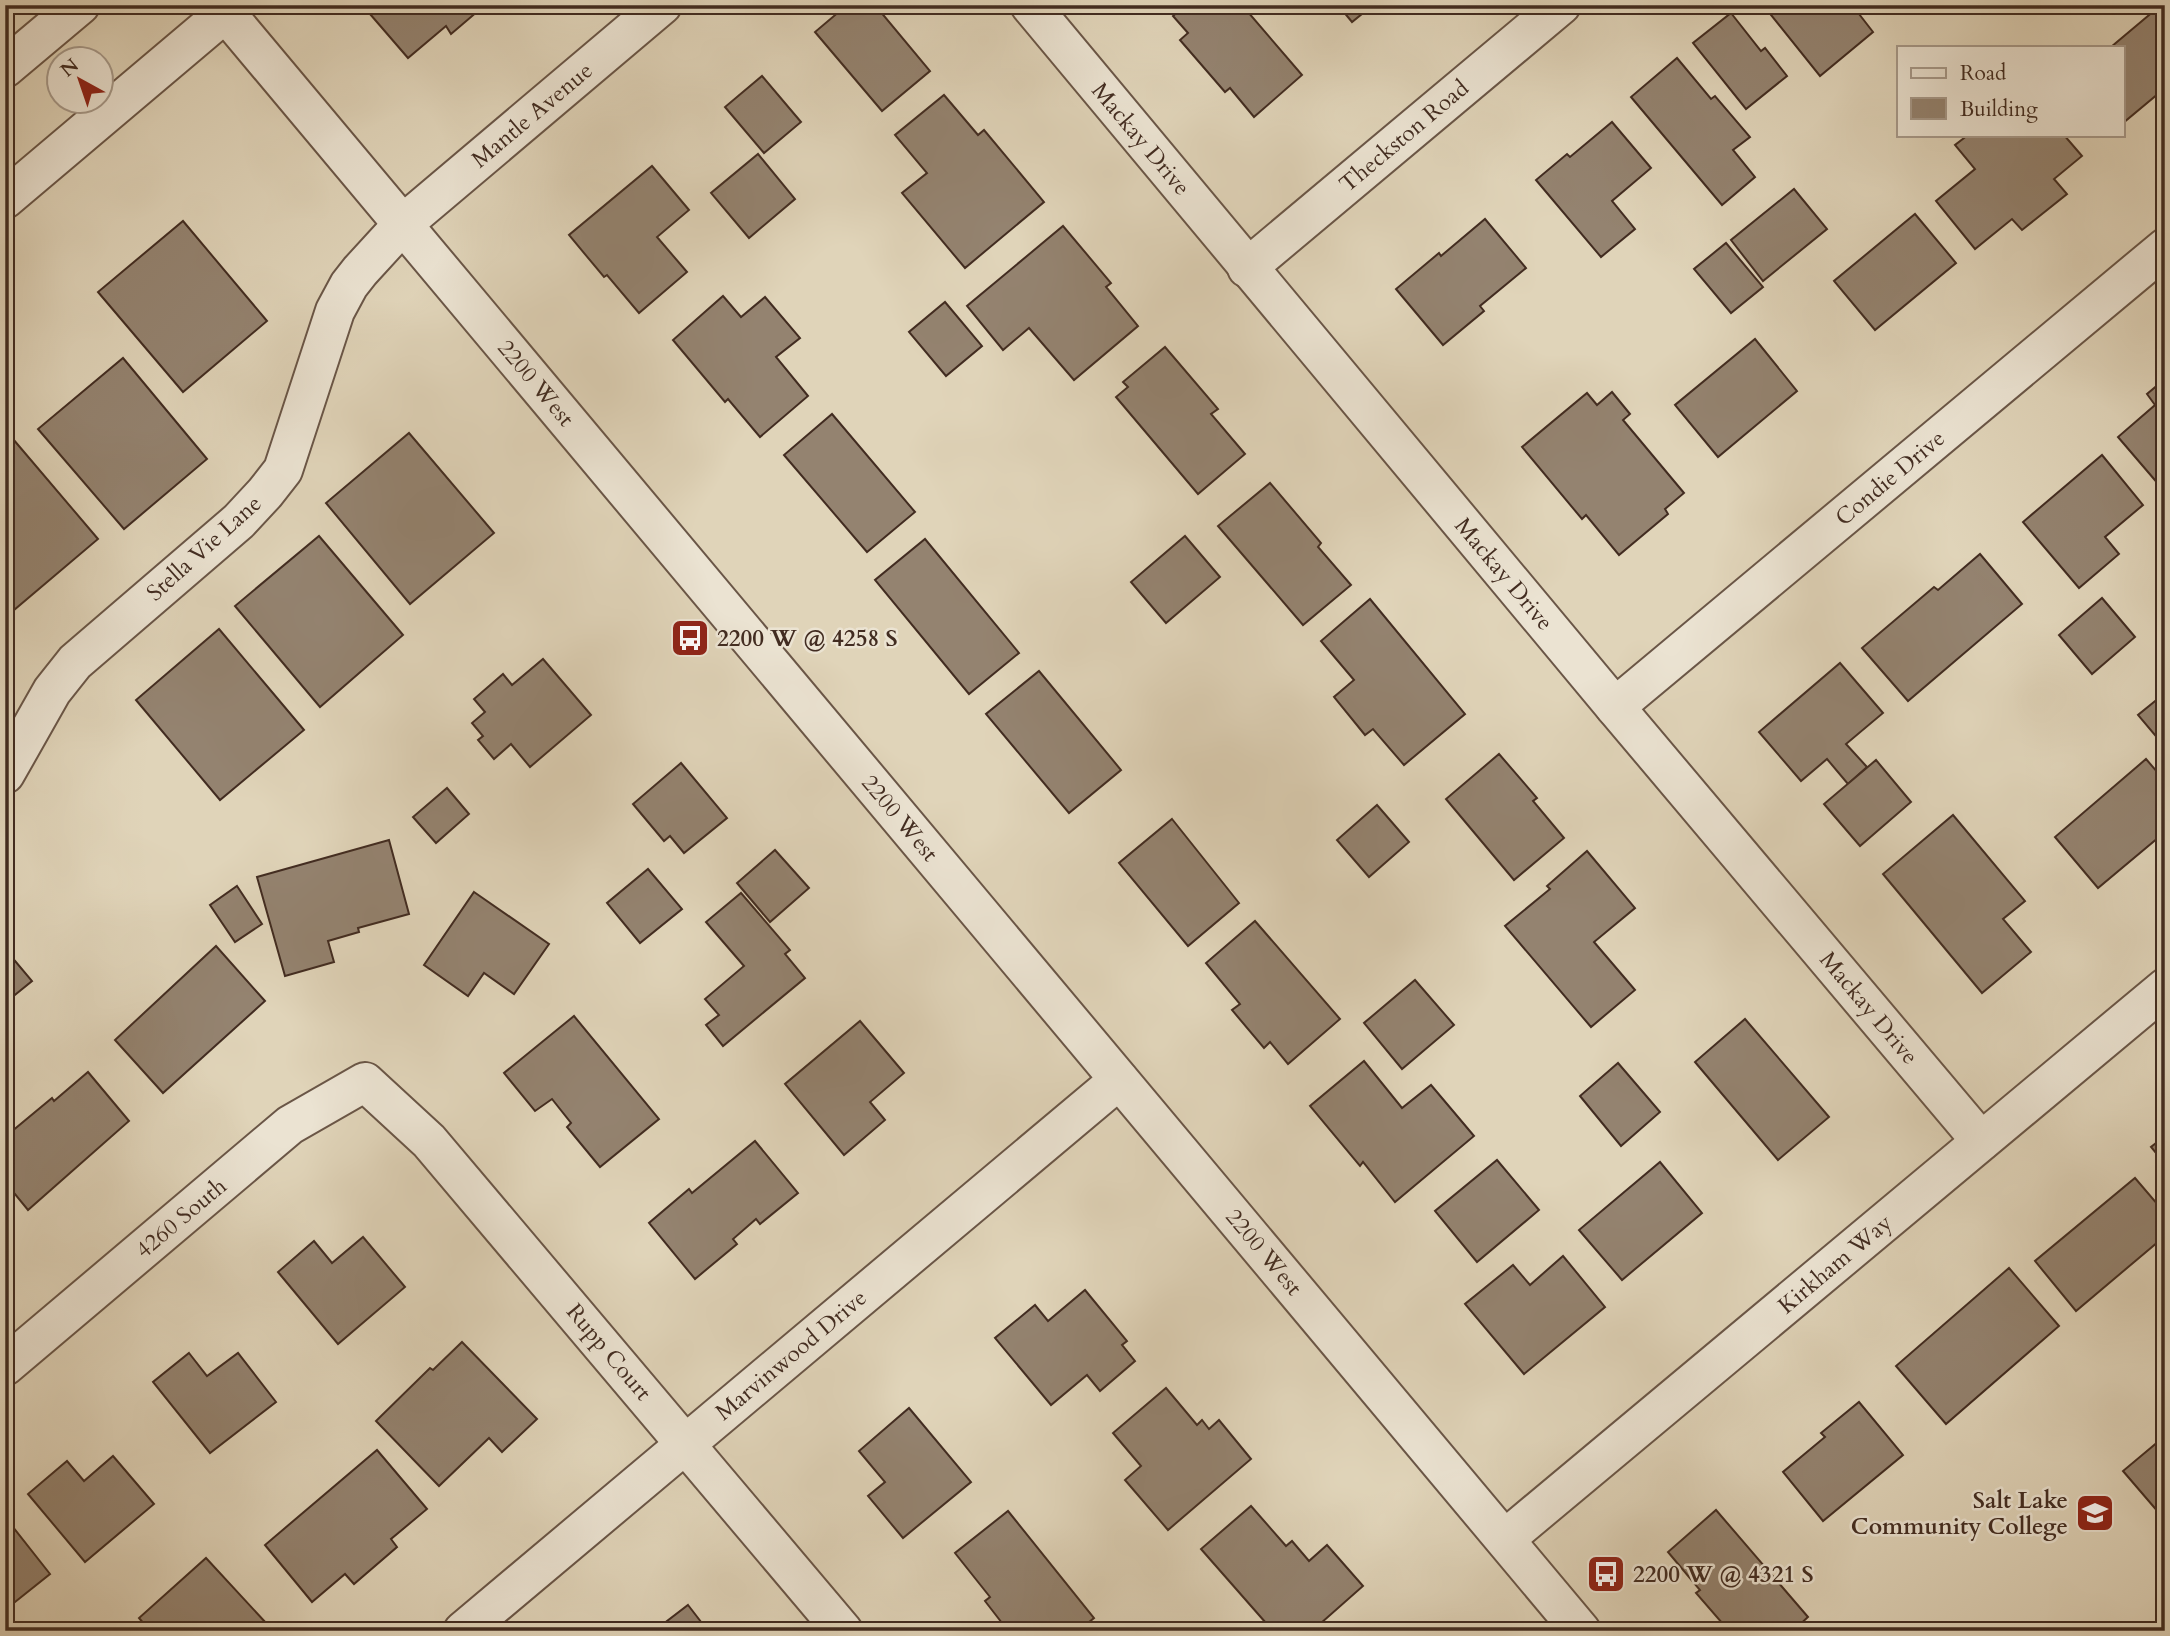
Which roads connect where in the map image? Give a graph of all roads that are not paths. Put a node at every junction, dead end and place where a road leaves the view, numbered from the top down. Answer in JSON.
{"nodes":[{"id":1,"x":80,"y":5,"type":"edge"},
{"id":2,"x":662,"y":5,"type":"edge"},
{"id":3,"x":1030,"y":5,"type":"edge"},
{"id":4,"x":1561,"y":5,"type":"edge"},
{"id":5,"x":222,"y":9,"type":"edge"},
{"id":6,"x":5,"y":68,"type":"edge"},
{"id":7,"x":5,"y":199,"type":"edge"},
{"id":8,"x":403,"y":224,"type":"junction"},
{"id":9,"x":2165,"y":248,"type":"edge"},
{"id":10,"x":1247,"y":268,"type":"junction"},
{"id":11,"x":1615,"y":707,"type":"junction"},
{"id":12,"x":5,"y":774,"type":"edge"},
{"id":13,"x":2165,"y":988,"type":"edge"},
{"id":14,"x":1119,"y":1080,"type":"junction"},
{"id":15,"x":365,"y":1082,"type":"joint"},
{"id":16,"x":1981,"y":1141,"type":"junction"},
{"id":17,"x":5,"y":1366,"type":"edge"},
{"id":18,"x":686,"y":1444,"type":"junction"},
{"id":19,"x":1505,"y":1539,"type":"junction"},
{"id":20,"x":463,"y":1631,"type":"edge"},
{"id":21,"x":843,"y":1631,"type":"edge"},
{"id":22,"x":1581,"y":1631,"type":"edge"}],
"edges":[{"from":1,"to":6,"type":"street"},
{"from":2,"to":8,"type":"street","name":"Mantle Avenue"},
{"from":3,"to":10,"type":"street","name":"Mackay Drive"},
{"from":4,"to":10,"type":"street","name":"Theckston Road"},
{"from":5,"to":7,"type":"street"},
{"from":5,"to":8,"type":"street","name":"2200 West"},
{"from":8,"to":12,"type":"street","name":"Stella Vie Lane"},
{"from":8,"to":14,"type":"street","name":"2200 West"},
{"from":9,"to":11,"type":"street","name":"Condie Drive"},
{"from":10,"to":11,"type":"street","name":"Mackay Drive"},
{"from":11,"to":16,"type":"street","name":"Mackay Drive"},
{"from":13,"to":16,"type":"street","name":"Kirkham Way"},
{"from":14,"to":18,"type":"street","name":"Marvinwood Drive"},
{"from":14,"to":19,"type":"street","name":"2200 West"},
{"from":15,"to":17,"type":"street","name":"4260 South"},
{"from":15,"to":18,"type":"street","name":"Rupp Court"},
{"from":16,"to":19,"type":"street","name":"Kirkham Way"},
{"from":18,"to":20,"type":"street","name":"Marvinwood Drive"},
{"from":18,"to":21,"type":"street","name":"Rupp Court"},
{"from":19,"to":22,"type":"street","name":"2200 West"}]}
